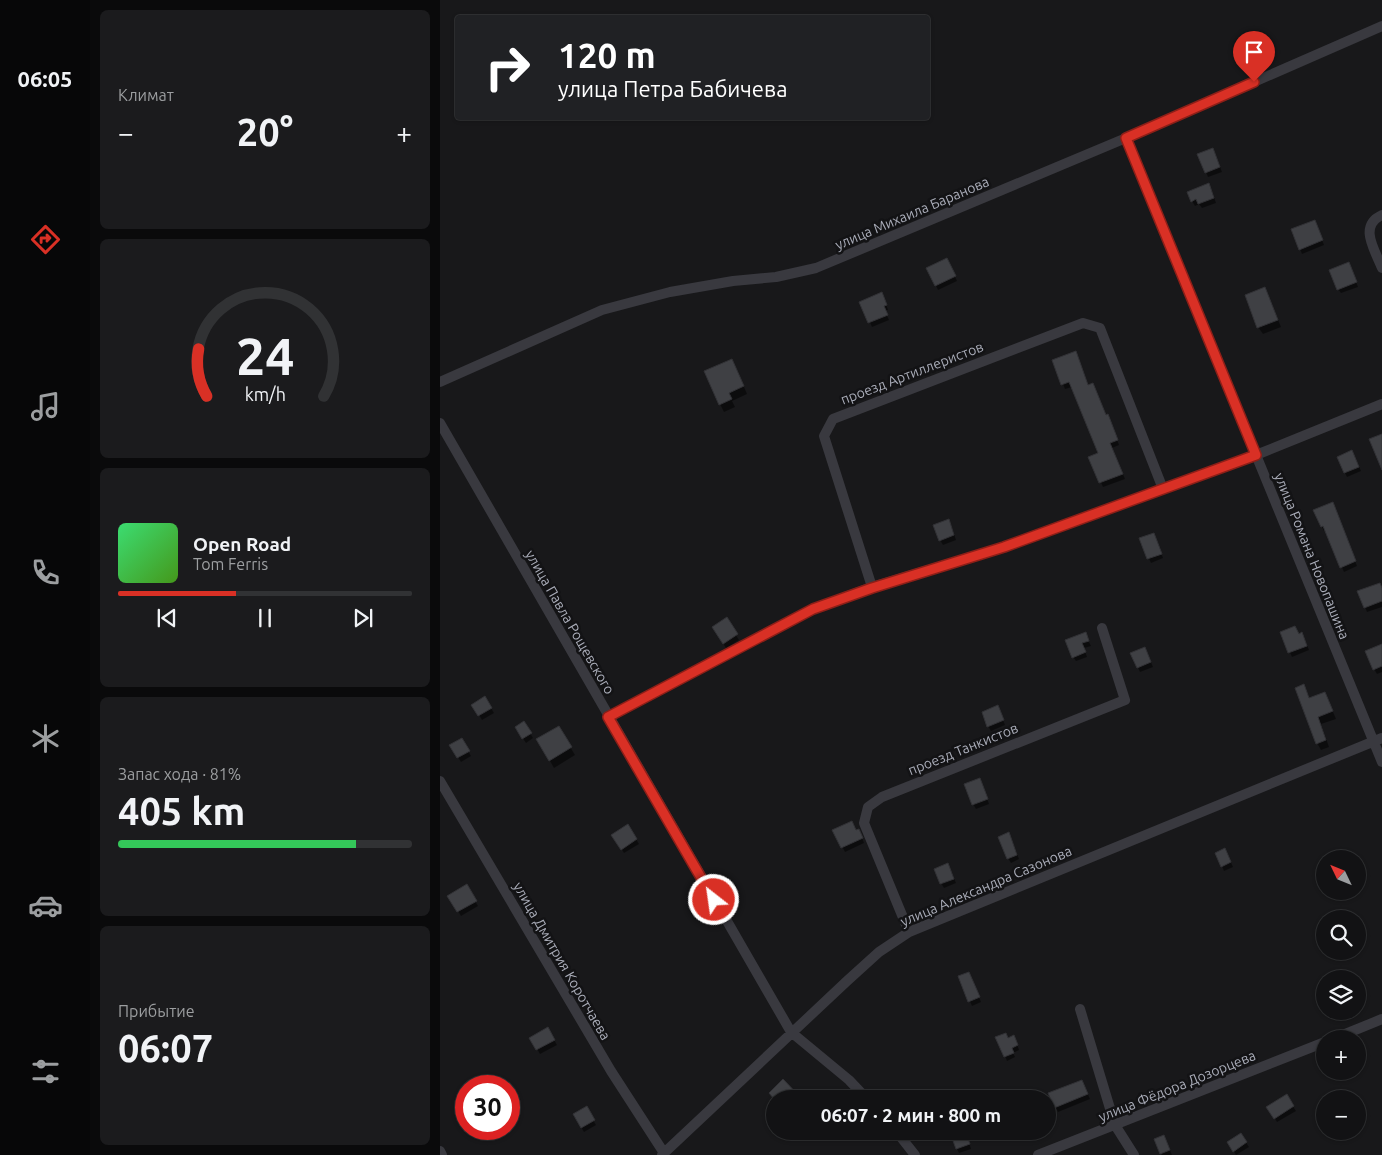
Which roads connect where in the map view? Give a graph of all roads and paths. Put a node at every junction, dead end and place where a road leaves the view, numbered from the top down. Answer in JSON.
{"nodes":[{"id":1,"x":1382,"y":26,"type":"edge"},
{"id":2,"x":1126,"y":138,"type":"junction"},
{"id":3,"x":1382,"y":215,"type":"edge"},
{"id":4,"x":1382,"y":268,"type":"edge"},
{"id":5,"x":440,"y":382,"type":"edge"},
{"id":6,"x":1382,"y":404,"type":"edge"},
{"id":7,"x":440,"y":423,"type":"edge"},
{"id":8,"x":1256,"y":455,"type":"junction"},
{"id":9,"x":1163,"y":489,"type":"junction"},
{"id":10,"x":872,"y":588,"type":"junction"},
{"id":11,"x":1102,"y":628,"type":"dead end"},
{"id":12,"x":608,"y":717,"type":"junction"},
{"id":13,"x":1378,"y":740,"type":"edge"},
{"id":14,"x":1382,"y":762,"type":"edge"},
{"id":15,"x":440,"y":781,"type":"edge"},
{"id":16,"x":909,"y":932,"type":"junction"},
{"id":17,"x":1080,"y":1008,"type":"dead end"},
{"id":18,"x":1382,"y":1020,"type":"edge"},
{"id":19,"x":1356,"y":1030,"type":"edge"},
{"id":20,"x":791,"y":1032,"type":"junction"},
{"id":21,"x":1316,"y":1046,"type":"edge"},
{"id":22,"x":858,"y":1090,"type":"edge"},
{"id":23,"x":1115,"y":1125,"type":"junction"},
{"id":24,"x":903,"y":1140,"type":"edge"},
{"id":25,"x":440,"y":1151,"type":"edge"},
{"id":26,"x":663,"y":1154,"type":"edge"},
{"id":27,"x":442,"y":1155,"type":"edge"},
{"id":28,"x":915,"y":1155,"type":"edge"},
{"id":29,"x":1038,"y":1155,"type":"edge"},
{"id":30,"x":1134,"y":1155,"type":"edge"}],
"edges":[{"from":1,"to":2,"type":"street","name":"улица Михаила Баранова"},
{"from":2,"to":5,"type":"street","name":"улица Михаила Баранова"},
{"from":2,"to":8,"type":"street","name":"улица Романа Новопашина"},
{"from":3,"to":4,"type":"street"},
{"from":6,"to":8,"type":"street"},
{"from":7,"to":12,"type":"street","name":"улица Павла Рощевского"},
{"from":8,"to":9,"type":"street"},
{"from":8,"to":13,"type":"street","name":"улица Романа Новопашина"},
{"from":9,"to":10,"type":"street"},
{"from":9,"to":10,"type":"street","name":"проезд Артиллеристов"},
{"from":10,"to":12,"type":"street"},
{"from":11,"to":16,"type":"street","name":"проезд Танкистов"},
{"from":12,"to":20,"type":"street","name":"улица Павла Рощевского"},
{"from":13,"to":14,"type":"street","name":"улица Романа Новопашина"},
{"from":13,"to":16,"type":"street","name":"улица Александра Сазонова"},
{"from":15,"to":26,"type":"street","name":"улица Дмитрия Коротчаева"},
{"from":16,"to":20,"type":"street","name":"улица Александра Сазонова"},
{"from":17,"to":23,"type":"street"},
{"from":18,"to":19,"type":"street"},
{"from":20,"to":22,"type":"street","name":"улица Павла Рощевского"},
{"from":20,"to":26,"type":"street","name":"улица Александра Сазонова"},
{"from":21,"to":23,"type":"street","name":"улица Фёдора Дозорцева"},
{"from":23,"to":29,"type":"street","name":"улица Фёдора Дозорцева"},
{"from":23,"to":30,"type":"street"},
{"from":24,"to":28,"type":"street"},
{"from":25,"to":27,"type":"street"}]}
